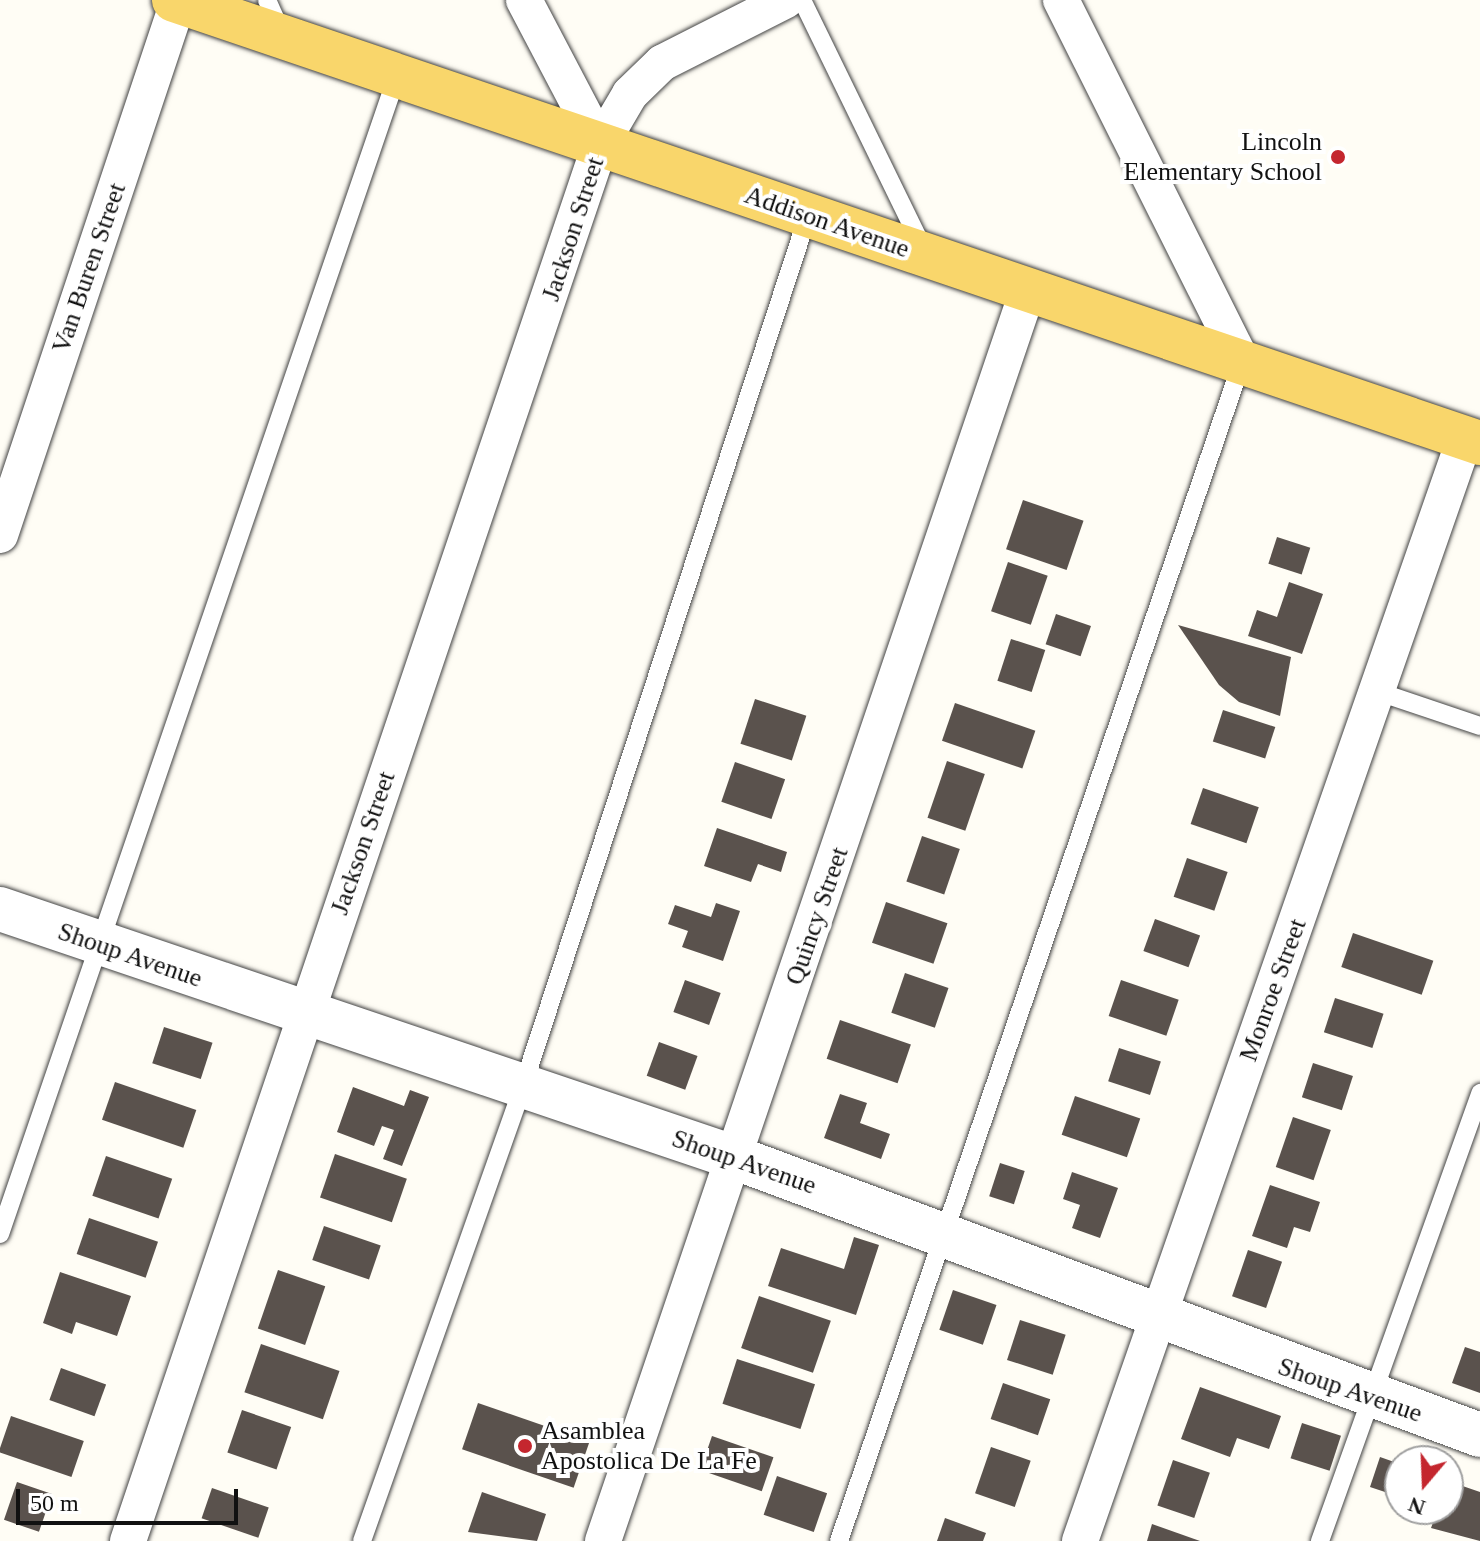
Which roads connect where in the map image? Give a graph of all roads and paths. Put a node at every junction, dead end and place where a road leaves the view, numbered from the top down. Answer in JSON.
{"nodes":[{"id":1,"x":524,"y":0,"type":"edge"},
{"id":2,"x":786,"y":0,"type":"edge"},
{"id":3,"x":802,"y":0,"type":"edge"},
{"id":4,"x":1061,"y":0,"type":"edge"},
{"id":5,"x":176,"y":1,"type":"edge"},
{"id":6,"x":275,"y":19,"type":"edge"},
{"id":7,"x":397,"y":76,"type":"junction"},
{"id":8,"x":600,"y":145,"type":"junction"},
{"id":9,"x":808,"y":215,"type":"junction"},
{"id":10,"x":927,"y":256,"type":"junction"},
{"id":11,"x":1028,"y":290,"type":"junction"},
{"id":12,"x":1242,"y":362,"type":"junction"},
{"id":13,"x":1473,"y":441,"type":"edge"},
{"id":14,"x":0,"y":535,"type":"edge"},
{"id":15,"x":1379,"y":692,"type":"junction"},
{"id":16,"x":1480,"y":726,"type":"edge"},
{"id":17,"x":0,"y":909,"type":"edge"},
{"id":18,"x":100,"y":945,"type":"junction"},
{"id":19,"x":304,"y":1015,"type":"junction"},
{"id":20,"x":523,"y":1086,"type":"junction"},
{"id":21,"x":1480,"y":1093,"type":"edge"},
{"id":22,"x":736,"y":1158,"type":"junction"},
{"id":23,"x":0,"y":1234,"type":"edge"},
{"id":24,"x":945,"y":1234,"type":"junction"},
{"id":25,"x":1157,"y":1317,"type":"junction"},
{"id":26,"x":1370,"y":1398,"type":"junction"},
{"id":27,"x":1480,"y":1435,"type":"edge"},
{"id":28,"x":128,"y":1541,"type":"edge"},
{"id":29,"x":362,"y":1541,"type":"edge"},
{"id":30,"x":603,"y":1541,"type":"edge"},
{"id":31,"x":839,"y":1541,"type":"edge"},
{"id":32,"x":1080,"y":1541,"type":"edge"},
{"id":33,"x":1320,"y":1541,"type":"edge"}],
"edges":[{"from":1,"to":8,"type":"street"},
{"from":2,"to":8,"type":"street","name":"Jackson Street"},
{"from":3,"to":10,"type":"lane"},
{"from":4,"to":12,"type":"street"},
{"from":5,"to":6,"type":"main road","name":"Addison Avenue"},
{"from":5,"to":14,"type":"street","name":"Van Buren Street"},
{"from":6,"to":7,"type":"main road","name":"Addison Avenue"},
{"from":7,"to":8,"type":"main road","name":"Addison Avenue"},
{"from":7,"to":18,"type":"lane"},
{"from":8,"to":9,"type":"main road","name":"Addison Avenue"},
{"from":8,"to":19,"type":"street","name":"Jackson Street"},
{"from":9,"to":10,"type":"main road","name":"Addison Avenue"},
{"from":9,"to":20,"type":"lane"},
{"from":10,"to":11,"type":"main road","name":"Addison Avenue"},
{"from":11,"to":12,"type":"main road","name":"Addison Avenue"},
{"from":11,"to":22,"type":"street","name":"Quincy Street"},
{"from":12,"to":13,"type":"main road","name":"Addison Avenue"},
{"from":12,"to":24,"type":"lane"},
{"from":13,"to":15,"type":"street","name":"Monroe Street"},
{"from":15,"to":16,"type":"lane"},
{"from":15,"to":25,"type":"street","name":"Monroe Street"},
{"from":17,"to":18,"type":"street","name":"Shoup Avenue"},
{"from":18,"to":19,"type":"street","name":"Shoup Avenue"},
{"from":18,"to":23,"type":"lane"},
{"from":19,"to":20,"type":"street","name":"Shoup Avenue"},
{"from":19,"to":28,"type":"street","name":"Jackson Street"},
{"from":20,"to":22,"type":"street","name":"Shoup Avenue"},
{"from":20,"to":29,"type":"lane"},
{"from":21,"to":26,"type":"lane"},
{"from":22,"to":24,"type":"street","name":"Shoup Avenue"},
{"from":22,"to":30,"type":"street","name":"Quincy Street"},
{"from":24,"to":25,"type":"street","name":"Shoup Avenue"},
{"from":24,"to":31,"type":"lane"},
{"from":25,"to":26,"type":"street","name":"Shoup Avenue"},
{"from":25,"to":32,"type":"street","name":"Monroe Street"},
{"from":26,"to":27,"type":"street","name":"Shoup Avenue"},
{"from":26,"to":33,"type":"lane"}]}
